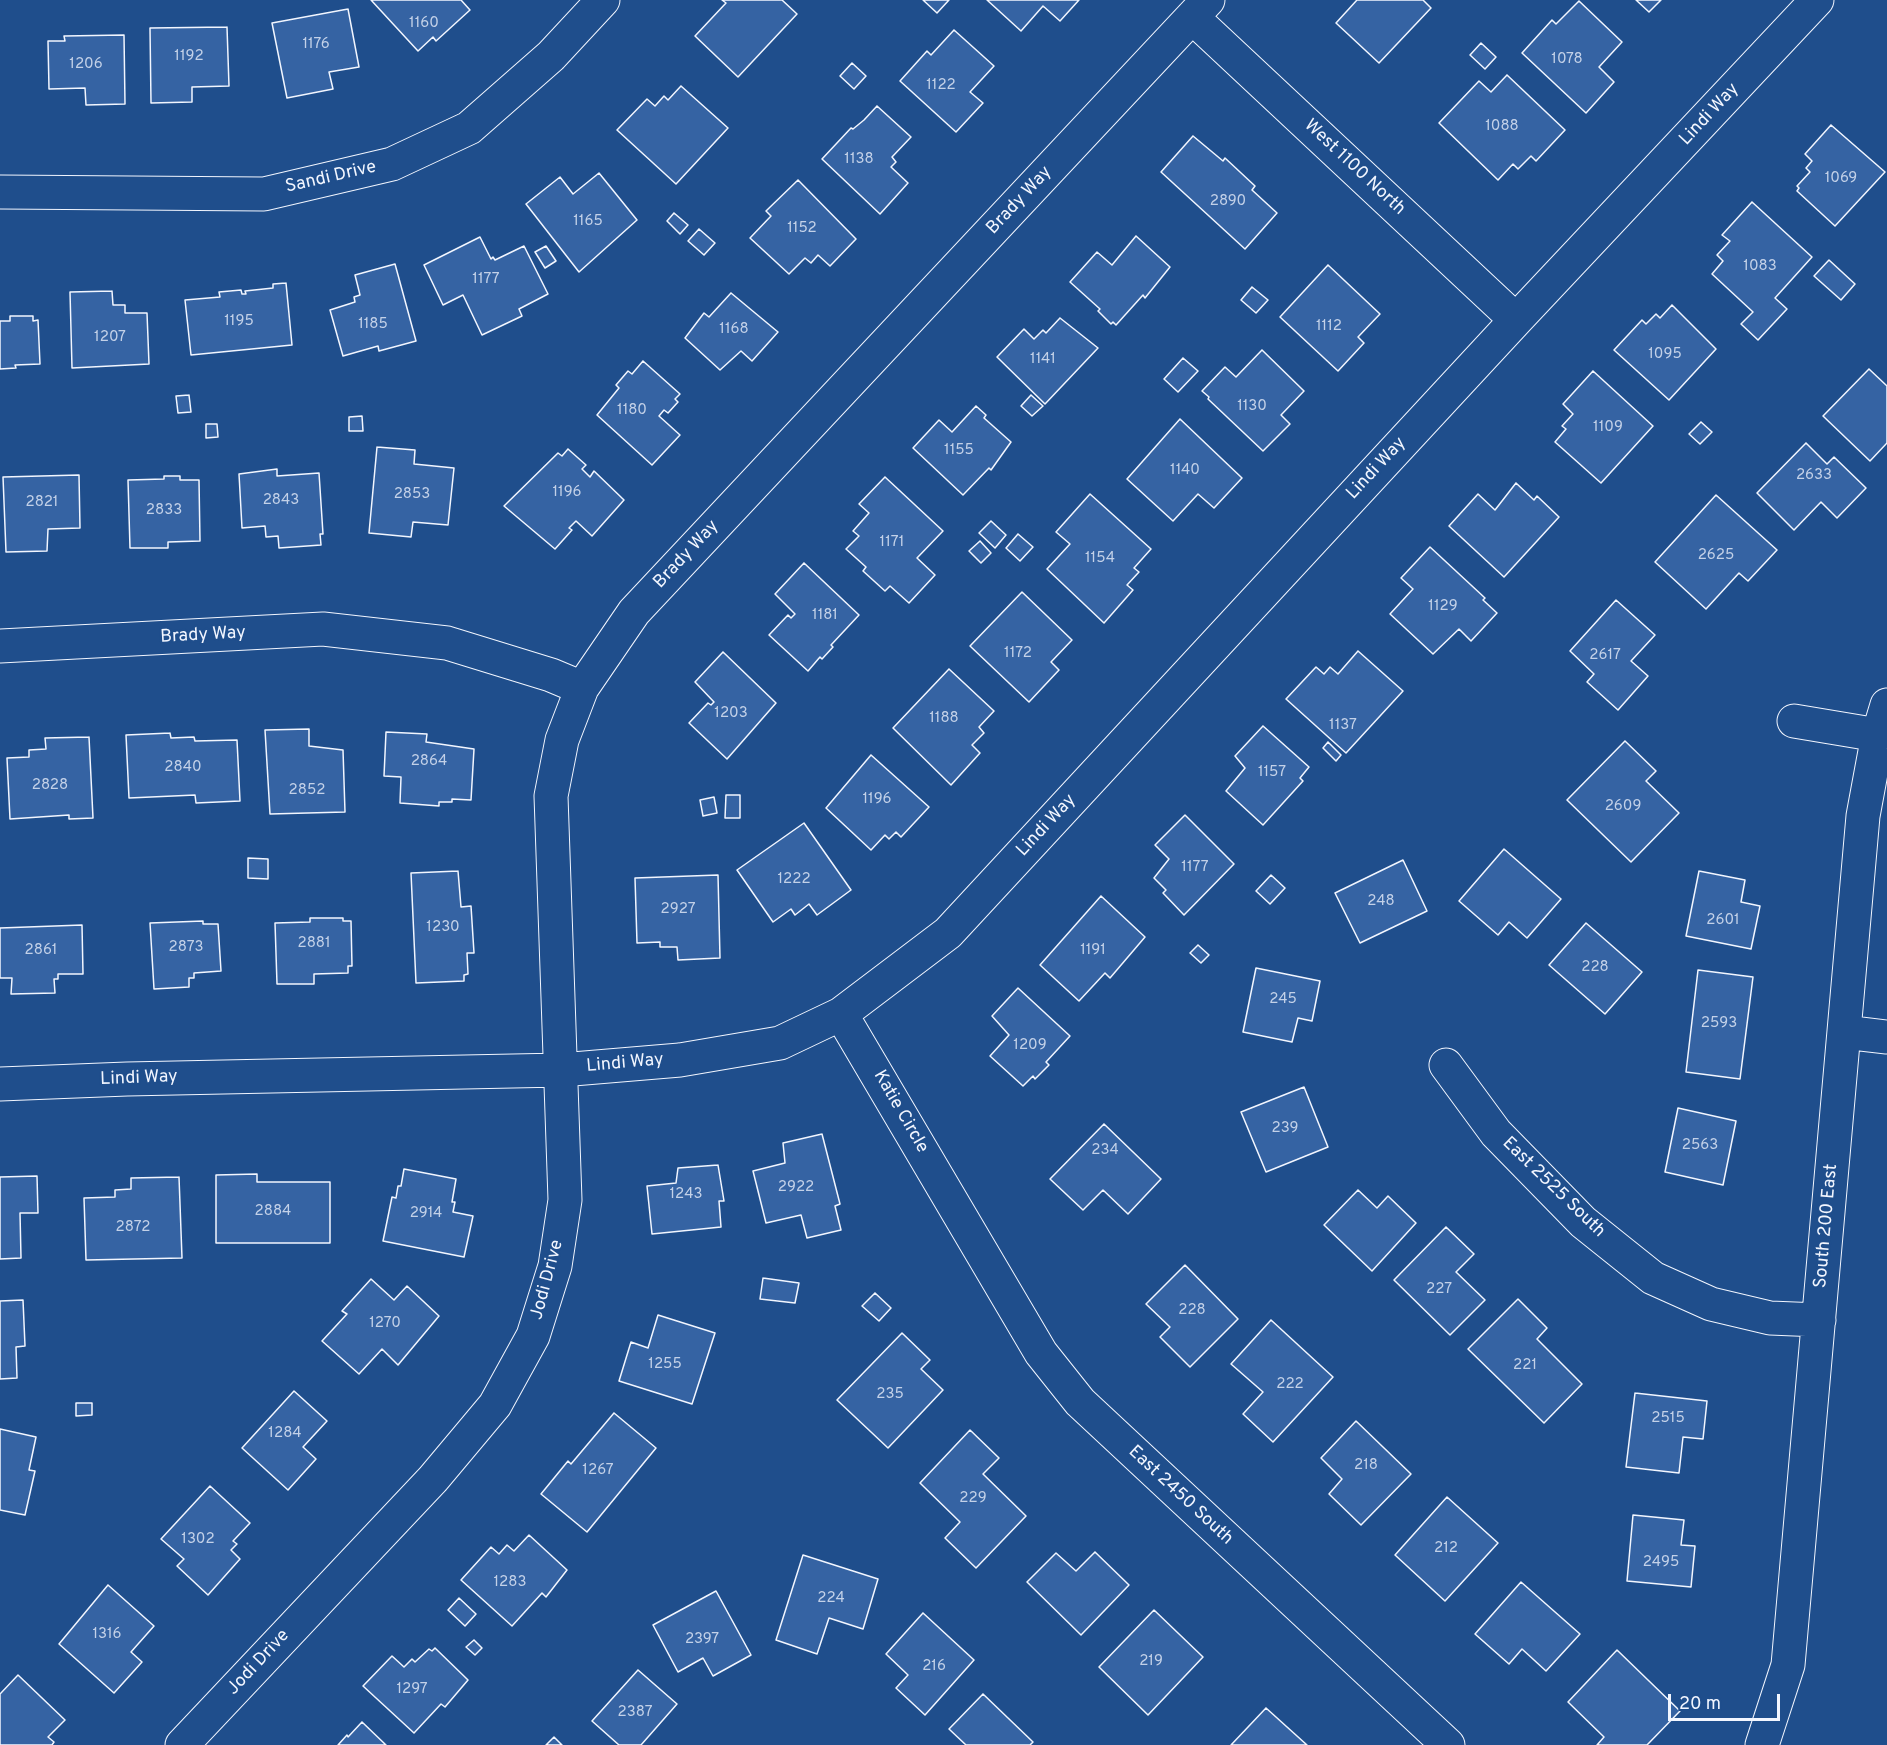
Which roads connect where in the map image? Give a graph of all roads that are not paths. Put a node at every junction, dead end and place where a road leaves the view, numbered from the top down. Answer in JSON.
{"nodes":[{"id":1,"x":603,"y":0,"type":"edge"},
{"id":2,"x":1818,"y":0,"type":"edge"},
{"id":3,"x":1200,"y":9,"type":"edge"},
{"id":4,"x":0,"y":192,"type":"edge"},
{"id":5,"x":1516,"y":320,"type":"junction"},
{"id":6,"x":0,"y":646,"type":"edge"},
{"id":7,"x":582,"y":688,"type":"junction"},
{"id":8,"x":1883,"y":720,"type":"edge"},
{"id":9,"x":1794,"y":721,"type":"dead end"},
{"id":10,"x":842,"y":1014,"type":"junction"},
{"id":11,"x":1844,"y":1032,"type":"junction"},
{"id":12,"x":1887,"y":1037,"type":"edge"},
{"id":13,"x":1446,"y":1065,"type":"dead end"},
{"id":14,"x":561,"y":1070,"type":"junction"},
{"id":15,"x":0,"y":1084,"type":"edge"},
{"id":16,"x":957,"y":1210,"type":"joint"},
{"id":17,"x":1819,"y":1320,"type":"junction"},
{"id":18,"x":182,"y":1745,"type":"edge"},
{"id":19,"x":1448,"y":1745,"type":"edge"},
{"id":20,"x":1762,"y":1745,"type":"edge"}],
"edges":[{"from":1,"to":4,"type":"street","name":"Sandi Drive"},
{"from":2,"to":5,"type":"street","name":"Lindi Way"},
{"from":3,"to":5,"type":"street","name":"West 1100 North"},
{"from":3,"to":7,"type":"street","name":"Brady Way"},
{"from":5,"to":10,"type":"street","name":"Lindi Way"},
{"from":6,"to":7,"type":"street","name":"Brady Way"},
{"from":7,"to":14,"type":"street","name":"Jodi Drive"},
{"from":8,"to":9,"type":"street"},
{"from":8,"to":11,"type":"street","name":"South 200 East"},
{"from":10,"to":14,"type":"street","name":"Lindi Way"},
{"from":10,"to":16,"type":"street","name":"Katie Circle"},
{"from":11,"to":12,"type":"street"},
{"from":11,"to":17,"type":"street","name":"South 200 East"},
{"from":13,"to":17,"type":"street","name":"East 2525 South"},
{"from":14,"to":15,"type":"street","name":"Lindi Way"},
{"from":14,"to":18,"type":"street","name":"Jodi Drive"},
{"from":16,"to":19,"type":"street","name":"East 2450 South"},
{"from":17,"to":20,"type":"street","name":"South 200 East"}]}
